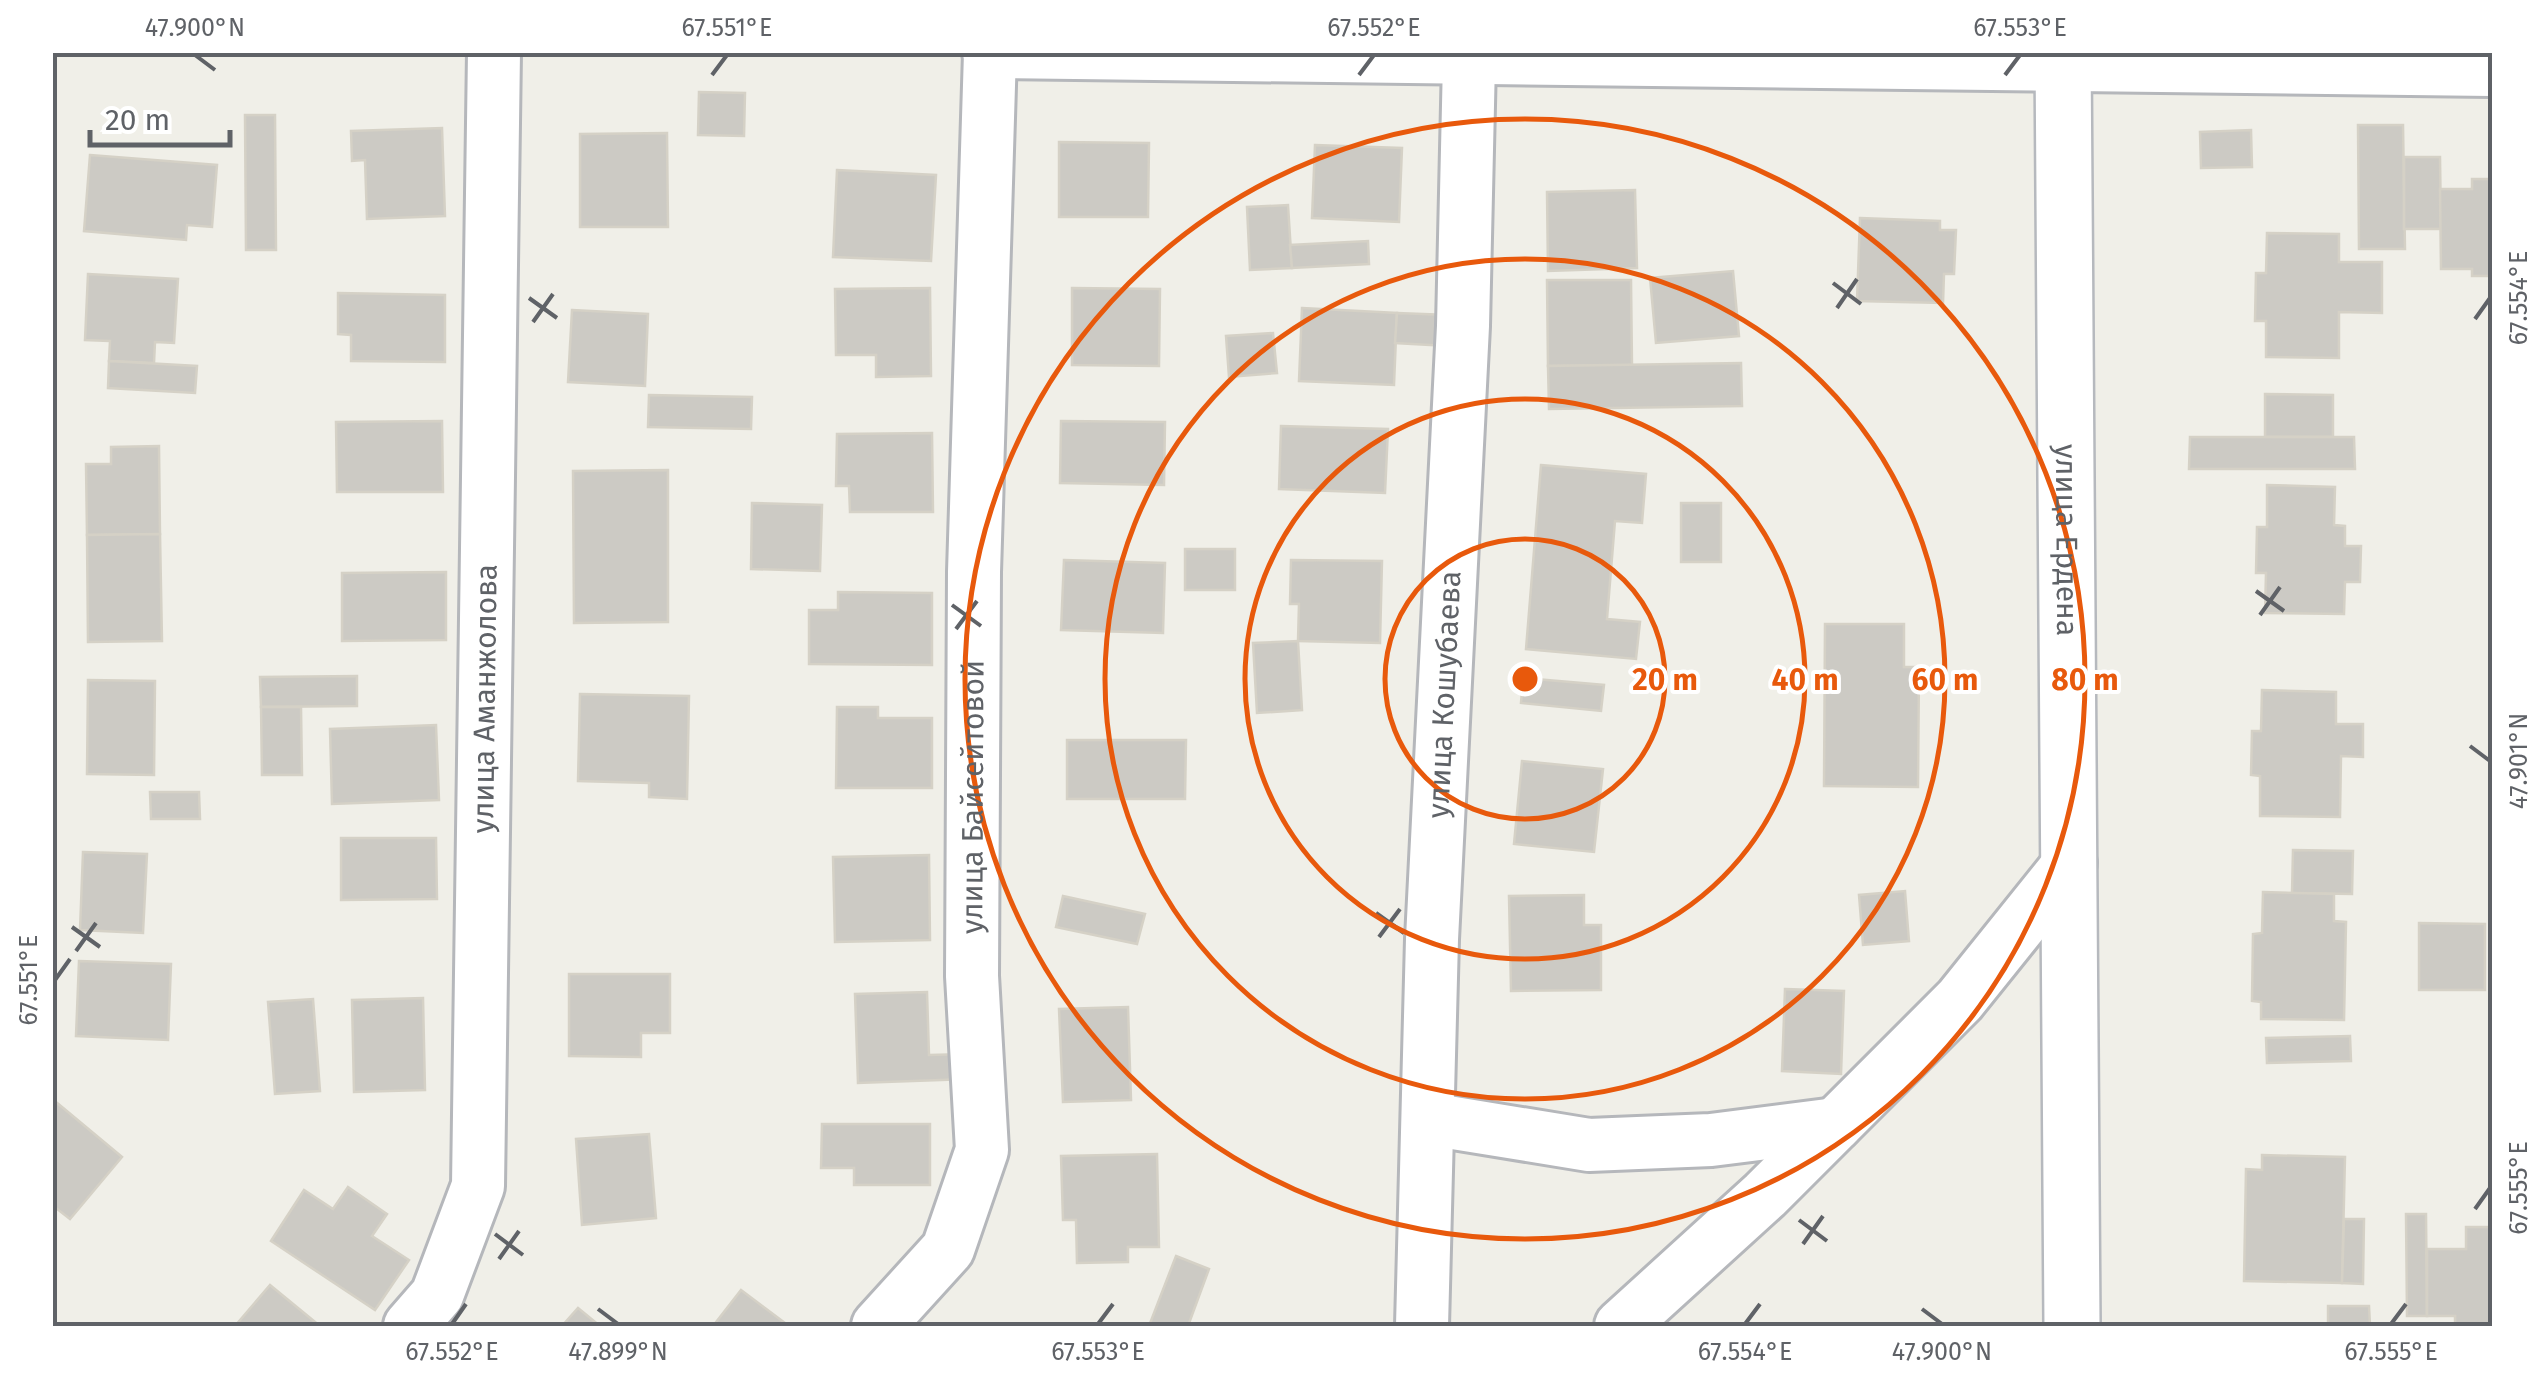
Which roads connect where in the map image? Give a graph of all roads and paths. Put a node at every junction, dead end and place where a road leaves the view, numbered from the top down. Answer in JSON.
{"nodes":[{"id":1,"x":494,"y":52,"type":"edge"},
{"id":2,"x":990,"y":52,"type":"edge"},
{"id":3,"x":2063,"y":58,"type":"edge"},
{"id":4,"x":1469,"y":61,"type":"junction"},
{"id":5,"x":2492,"y":70,"type":"edge"},
{"id":6,"x":2070,"y":864,"type":"junction"},
{"id":7,"x":1430,"y":1119,"type":"junction"},
{"id":8,"x":1836,"y":1124,"type":"junction"},
{"id":9,"x":410,"y":1326,"type":"edge"},
{"id":10,"x":878,"y":1326,"type":"edge"},
{"id":11,"x":1422,"y":1326,"type":"edge"},
{"id":12,"x":1621,"y":1326,"type":"edge"},
{"id":13,"x":2072,"y":1326,"type":"edge"}],
"edges":[{"from":1,"to":9,"type":"street","name":"улица Аманжолова"},
{"from":2,"to":4,"type":"street"},
{"from":2,"to":10,"type":"street","name":"улица Байсейтовой"},
{"from":3,"to":4,"type":"street"},
{"from":3,"to":5,"type":"street"},
{"from":3,"to":6,"type":"street","name":"улица Ердена"},
{"from":4,"to":7,"type":"street","name":"улица Кошубаева"},
{"from":6,"to":8,"type":"street"},
{"from":6,"to":13,"type":"street","name":"улица Ердена"},
{"from":7,"to":8,"type":"street"},
{"from":7,"to":11,"type":"street","name":"улица Кошубаева"},
{"from":8,"to":12,"type":"street"}]}
